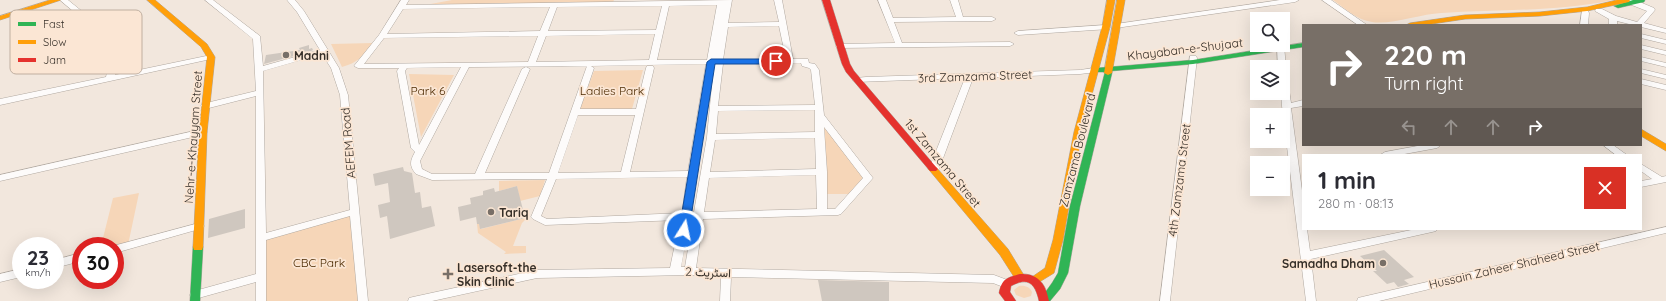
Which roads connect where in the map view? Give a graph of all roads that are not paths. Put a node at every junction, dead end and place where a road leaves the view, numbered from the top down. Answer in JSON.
{"nodes":[{"id":1,"x":42,"y":0,"type":"edge"},
{"id":2,"x":57,"y":0,"type":"edge"},
{"id":3,"x":63,"y":0,"type":"edge"},
{"id":4,"x":151,"y":0,"type":"edge"},
{"id":5,"x":209,"y":0,"type":"edge"},
{"id":6,"x":291,"y":0,"type":"edge"},
{"id":7,"x":452,"y":0,"type":"edge"},
{"id":8,"x":778,"y":0,"type":"edge"},
{"id":9,"x":826,"y":0,"type":"edge"},
{"id":10,"x":833,"y":0,"type":"edge"},
{"id":11,"x":882,"y":0,"type":"edge"},
{"id":12,"x":954,"y":0,"type":"edge"},
{"id":13,"x":1111,"y":0,"type":"edge"},
{"id":14,"x":1121,"y":0,"type":"edge"},
{"id":15,"x":1295,"y":0,"type":"edge"},
{"id":16,"x":1326,"y":0,"type":"edge"},
{"id":17,"x":723,"y":1,"type":"edge"},
{"id":18,"x":1633,"y":1,"type":"edge"},
{"id":19,"x":613,"y":2,"type":"edge"},
{"id":20,"x":667,"y":2,"type":"edge"},
{"id":21,"x":403,"y":3,"type":"edge"},
{"id":22,"x":555,"y":4,"type":"junction"},
{"id":23,"x":31,"y":5,"type":"edge"},
{"id":24,"x":420,"y":6,"type":"junction"},
{"id":25,"x":10,"y":10,"type":"edge"},
{"id":26,"x":12,"y":10,"type":"edge"},
{"id":27,"x":21,"y":10,"type":"edge"},
{"id":28,"x":75,"y":10,"type":"edge"},
{"id":29,"x":1599,"y":11,"type":"junction"},
{"id":30,"x":0,"y":13,"type":"edge"},
{"id":31,"x":1585,"y":13,"type":"junction"},
{"id":32,"x":10,"y":15,"type":"edge"},
{"id":33,"x":10,"y":17,"type":"edge"},
{"id":34,"x":0,"y":18,"type":"edge"},
{"id":35,"x":992,"y":19,"type":"dead end"},
{"id":36,"x":890,"y":20,"type":"junction"},
{"id":37,"x":960,"y":20,"type":"junction"},
{"id":38,"x":1470,"y":21,"type":"edge"},
{"id":39,"x":1613,"y":21,"type":"edge"},
{"id":40,"x":0,"y":24,"type":"edge"},
{"id":41,"x":782,"y":24,"type":"junction"},
{"id":42,"x":1362,"y":24,"type":"edge"},
{"id":43,"x":1425,"y":24,"type":"edge"},
{"id":44,"x":1443,"y":24,"type":"edge"},
{"id":45,"x":1584,"y":24,"type":"edge"},
{"id":46,"x":1639,"y":24,"type":"edge"},
{"id":47,"x":725,"y":25,"type":"junction"},
{"id":48,"x":837,"y":25,"type":"junction"},
{"id":49,"x":1642,"y":25,"type":"edge"},
{"id":50,"x":1116,"y":26,"type":"junction"},
{"id":51,"x":1106,"y":27,"type":"junction"},
{"id":52,"x":1666,"y":31,"type":"edge"},
{"id":53,"x":659,"y":32,"type":"junction"},
{"id":54,"x":544,"y":33,"type":"junction"},
{"id":55,"x":1018,"y":33,"type":"dead end"},
{"id":56,"x":719,"y":34,"type":"junction"},
{"id":57,"x":382,"y":36,"type":"junction"},
{"id":58,"x":1642,"y":36,"type":"edge"},
{"id":59,"x":1302,"y":42,"type":"edge"},
{"id":60,"x":1666,"y":42,"type":"edge"},
{"id":61,"x":899,"y":44,"type":"junction"},
{"id":62,"x":1010,"y":44,"type":"dead end"},
{"id":63,"x":1290,"y":45,"type":"edge"},
{"id":64,"x":1302,"y":45,"type":"edge"},
{"id":65,"x":844,"y":46,"type":"junction"},
{"id":66,"x":1290,"y":46,"type":"edge"},
{"id":67,"x":1642,"y":47,"type":"edge"},
{"id":68,"x":324,"y":51,"type":"junction"},
{"id":69,"x":1250,"y":51,"type":"edge"},
{"id":70,"x":1666,"y":53,"type":"edge"},
{"id":71,"x":211,"y":57,"type":"junction"},
{"id":72,"x":1642,"y":59,"type":"edge"},
{"id":73,"x":1193,"y":60,"type":"junction"},
{"id":74,"x":790,"y":61,"type":"junction"},
{"id":75,"x":714,"y":64,"type":"junction"},
{"id":76,"x":805,"y":64,"type":"junction"},
{"id":77,"x":651,"y":65,"type":"junction"},
{"id":78,"x":1666,"y":65,"type":"edge"},
{"id":79,"x":622,"y":66,"type":"junction"},
{"id":80,"x":1110,"y":66,"type":"junction"},
{"id":81,"x":528,"y":67,"type":"junction"},
{"id":82,"x":1095,"y":67,"type":"junction"},
{"id":83,"x":466,"y":68,"type":"junction"},
{"id":84,"x":590,"y":68,"type":"junction"},
{"id":85,"x":402,"y":69,"type":"junction"},
{"id":86,"x":259,"y":70,"type":"junction"},
{"id":87,"x":1642,"y":71,"type":"edge"},
{"id":88,"x":142,"y":72,"type":"edge"},
{"id":89,"x":111,"y":74,"type":"edge"},
{"id":90,"x":133,"y":74,"type":"edge"},
{"id":91,"x":970,"y":76,"type":"junction"},
{"id":92,"x":1666,"y":77,"type":"edge"},
{"id":93,"x":110,"y":79,"type":"junction"},
{"id":94,"x":856,"y":80,"type":"junction"},
{"id":95,"x":1642,"y":81,"type":"edge"},
{"id":96,"x":1666,"y":88,"type":"edge"},
{"id":97,"x":260,"y":92,"type":"junction"},
{"id":98,"x":1285,"y":100,"type":"edge"},
{"id":99,"x":0,"y":102,"type":"edge"},
{"id":100,"x":1302,"y":103,"type":"edge"},
{"id":101,"x":206,"y":106,"type":"junction"},
{"id":102,"x":1286,"y":106,"type":"junction"},
{"id":103,"x":714,"y":109,"type":"junction"},
{"id":104,"x":819,"y":111,"type":"junction"},
{"id":105,"x":574,"y":112,"type":"junction"},
{"id":106,"x":639,"y":112,"type":"junction"},
{"id":107,"x":700,"y":122,"type":"junction"},
{"id":108,"x":713,"y":122,"type":"junction"},
{"id":109,"x":203,"y":132,"type":"junction"},
{"id":110,"x":1642,"y":133,"type":"edge"},
{"id":111,"x":820,"y":134,"type":"junction"},
{"id":112,"x":711,"y":137,"type":"junction"},
{"id":113,"x":1432,"y":146,"type":"edge"},
{"id":114,"x":1608,"y":146,"type":"edge"},
{"id":115,"x":1666,"y":148,"type":"edge"},
{"id":116,"x":421,"y":151,"type":"junction"},
{"id":117,"x":1391,"y":154,"type":"edge"},
{"id":118,"x":1620,"y":154,"type":"edge"},
{"id":119,"x":1642,"y":168,"type":"edge"},
{"id":120,"x":934,"y":169,"type":"junction"},
{"id":121,"x":822,"y":172,"type":"junction"},
{"id":122,"x":1299,"y":172,"type":"edge"},
{"id":123,"x":625,"y":174,"type":"junction"},
{"id":124,"x":693,"y":174,"type":"junction"},
{"id":125,"x":553,"y":175,"type":"junction"},
{"id":126,"x":705,"y":175,"type":"junction"},
{"id":127,"x":479,"y":176,"type":"junction"},
{"id":128,"x":0,"y":178,"type":"edge"},
{"id":129,"x":1663,"y":179,"type":"edge"},
{"id":130,"x":1642,"y":184,"type":"edge"},
{"id":131,"x":690,"y":194,"type":"junction"},
{"id":132,"x":702,"y":194,"type":"junction"},
{"id":133,"x":1302,"y":208,"type":"edge"},
{"id":134,"x":354,"y":212,"type":"junction"},
{"id":135,"x":822,"y":213,"type":"junction"},
{"id":136,"x":686,"y":216,"type":"junction"},
{"id":137,"x":699,"y":216,"type":"junction"},
{"id":138,"x":199,"y":226,"type":"junction"},
{"id":139,"x":1304,"y":230,"type":"edge"},
{"id":140,"x":1427,"y":230,"type":"edge"},
{"id":141,"x":1666,"y":230,"type":"edge"},
{"id":142,"x":261,"y":238,"type":"junction"},
{"id":143,"x":124,"y":247,"type":"edge"},
{"id":144,"x":1306,"y":256,"type":"junction"},
{"id":145,"x":675,"y":271,"type":"junction"},
{"id":146,"x":690,"y":271,"type":"junction"},
{"id":147,"x":726,"y":273,"type":"junction"},
{"id":148,"x":12,"y":275,"type":"edge"},
{"id":149,"x":262,"y":276,"type":"junction"},
{"id":150,"x":1020,"y":277,"type":"junction"},
{"id":151,"x":0,"y":278,"type":"edge"},
{"id":152,"x":1036,"y":280,"type":"junction"},
{"id":153,"x":1006,"y":284,"type":"junction"},
{"id":154,"x":195,"y":298,"type":"edge"},
{"id":155,"x":261,"y":301,"type":"edge"},
{"id":156,"x":363,"y":301,"type":"edge"},
{"id":157,"x":413,"y":301,"type":"edge"},
{"id":158,"x":725,"y":301,"type":"edge"},
{"id":159,"x":1011,"y":301,"type":"edge"},
{"id":160,"x":1044,"y":301,"type":"edge"},
{"id":161,"x":1165,"y":301,"type":"edge"},
{"id":162,"x":1311,"y":301,"type":"edge"},
{"id":163,"x":1362,"y":301,"type":"edge"}],
"edges":[{"from":1,"to":23,"type":"main road"},
{"from":2,"to":23,"type":"main road"},
{"from":3,"to":23,"type":"main road"},
{"from":3,"to":28,"type":"street"},
{"from":4,"to":71,"type":"main road","name":"Nehr-e-Khayyam Street"},
{"from":5,"to":86,"type":"street"},
{"from":6,"to":68,"type":"street","name":"AEFEM Road"},
{"from":7,"to":24,"type":"street"},
{"from":8,"to":41,"type":"street"},
{"from":9,"to":48,"type":"main road","name":"1st Zamzama Street"},
{"from":10,"to":48,"type":"main road","name":"1st Zamzama Street"},
{"from":11,"to":36,"type":"street"},
{"from":12,"to":37,"type":"street"},
{"from":13,"to":51,"type":"main road","name":"Zamzama Boulevard"},
{"from":14,"to":50,"type":"main road","name":"Zamzama Boulevard"},
{"from":15,"to":50,"type":"street"},
{"from":16,"to":42,"type":"street"},
{"from":17,"to":20,"type":"street"},
{"from":17,"to":47,"type":"street"},
{"from":17,"to":56,"type":"street"},
{"from":18,"to":29,"type":"main road"},
{"from":18,"to":38,"type":"main road"},
{"from":18,"to":46,"type":"street"},
{"from":19,"to":20,"type":"street"},
{"from":19,"to":22,"type":"street"},
{"from":20,"to":53,"type":"street"},
{"from":21,"to":24,"type":"street"},
{"from":21,"to":57,"type":"street"},
{"from":22,"to":24,"type":"street"},
{"from":22,"to":54,"type":"street"},
{"from":23,"to":26,"type":"main road"},
{"from":23,"to":27,"type":"main road"},
{"from":25,"to":30,"type":"main road"},
{"from":29,"to":31,"type":"main road"},
{"from":29,"to":39,"type":"street"},
{"from":31,"to":38,"type":"main road"},
{"from":31,"to":45,"type":"street"},
{"from":32,"to":34,"type":"main road"},
{"from":33,"to":40,"type":"main road"},
{"from":35,"to":37,"type":"street"},
{"from":36,"to":37,"type":"street"},
{"from":36,"to":61,"type":"street"},
{"from":38,"to":43,"type":"main road"},
{"from":38,"to":44,"type":"main road"},
{"from":39,"to":46,"type":"street"},
{"from":41,"to":47,"type":"street"},
{"from":41,"to":74,"type":"street"},
{"from":47,"to":56,"type":"street"},
{"from":48,"to":65,"type":"main road","name":"1st Zamzama Street"},
{"from":49,"to":52,"type":"street"},
{"from":50,"to":80,"type":"main road","name":"Zamzama Boulevard"},
{"from":51,"to":55,"type":"street"},
{"from":51,"to":82,"type":"main road","name":"Zamzama Boulevard"},
{"from":53,"to":54,"type":"street"},
{"from":53,"to":77,"type":"street"},
{"from":54,"to":57,"type":"street"},
{"from":54,"to":81,"type":"street"},
{"from":56,"to":75,"type":"street"},
{"from":57,"to":85,"type":"street"},
{"from":58,"to":60,"type":"street"},
{"from":59,"to":63,"type":"main road","name":"Khayaban-e-Shujaat"},
{"from":61,"to":62,"type":"street"},
{"from":61,"to":65,"type":"street"},
{"from":64,"to":66,"type":"main road","name":"Khayaban-e-Shujaat"},
{"from":65,"to":94,"type":"main road","name":"1st Zamzama Street"},
{"from":67,"to":70,"type":"street"},
{"from":68,"to":86,"type":"street"},
{"from":68,"to":134,"type":"street","name":"AEFEM Road"},
{"from":69,"to":73,"type":"main road","name":"Khayaban-e-Shujaat"},
{"from":71,"to":88,"type":"street"},
{"from":71,"to":101,"type":"main road","name":"Nehr-e-Khayyam Street"},
{"from":72,"to":78,"type":"street"},
{"from":73,"to":80,"type":"main road","name":"Khayaban-e-Shujaat"},
{"from":73,"to":161,"type":"street","name":"4th Zamzama Street"},
{"from":74,"to":75,"type":"street"},
{"from":74,"to":76,"type":"street"},
{"from":75,"to":76,"type":"street"},
{"from":75,"to":77,"type":"street"},
{"from":75,"to":103,"type":"street"},
{"from":75,"to":107,"type":"street"},
{"from":76,"to":104,"type":"street"},
{"from":77,"to":79,"type":"street"},
{"from":77,"to":106,"type":"street"},
{"from":79,"to":81,"type":"street"},
{"from":79,"to":84,"type":"street"},
{"from":80,"to":82,"type":"main road","name":"Khayaban-e-Shujaat"},
{"from":80,"to":160,"type":"main road","name":"Zamzama Boulevard"},
{"from":81,"to":83,"type":"street"},
{"from":81,"to":84,"type":"street"},
{"from":81,"to":127,"type":"street"},
{"from":82,"to":91,"type":"street","name":"3rd Zamzama Street"},
{"from":82,"to":152,"type":"main road","name":"Zamzama Boulevard"},
{"from":83,"to":85,"type":"street"},
{"from":83,"to":116,"type":"street"},
{"from":84,"to":105,"type":"street"},
{"from":85,"to":116,"type":"street"},
{"from":86,"to":97,"type":"street"},
{"from":87,"to":92,"type":"street"},
{"from":89,"to":93,"type":"street"},
{"from":90,"to":93,"type":"street"},
{"from":91,"to":94,"type":"street","name":"3rd Zamzama Street"},
{"from":91,"to":120,"type":"street"},
{"from":93,"to":99,"type":"street"},
{"from":94,"to":120,"type":"main road","name":"1st Zamzama Street"},
{"from":95,"to":96,"type":"street"},
{"from":97,"to":101,"type":"street"},
{"from":97,"to":142,"type":"street"},
{"from":98,"to":102,"type":"street"},
{"from":100,"to":102,"type":"street"},
{"from":101,"to":109,"type":"main road","name":"Nehr-e-Khayyam Street"},
{"from":102,"to":122,"type":"street"},
{"from":103,"to":104,"type":"street"},
{"from":103,"to":108,"type":"street"},
{"from":104,"to":111,"type":"street"},
{"from":104,"to":135,"type":"street"},
{"from":105,"to":106,"type":"street"},
{"from":105,"to":125,"type":"street"},
{"from":106,"to":123,"type":"street"},
{"from":107,"to":108,"type":"street"},
{"from":107,"to":124,"type":"street"},
{"from":108,"to":112,"type":"street"},
{"from":109,"to":128,"type":"street"},
{"from":109,"to":138,"type":"main road","name":"Nehr-e-Khayyam Street"},
{"from":110,"to":115,"type":"main road"},
{"from":111,"to":112,"type":"street"},
{"from":111,"to":121,"type":"street"},
{"from":112,"to":126,"type":"street"},
{"from":113,"to":117,"type":"street"},
{"from":114,"to":118,"type":"street"},
{"from":116,"to":127,"type":"street"},
{"from":119,"to":129,"type":"street"},
{"from":120,"to":150,"type":"main road","name":"1st Zamzama Street"},
{"from":121,"to":126,"type":"street"},
{"from":121,"to":135,"type":"street"},
{"from":122,"to":133,"type":"street"},
{"from":123,"to":124,"type":"street"},
{"from":123,"to":125,"type":"street"},
{"from":124,"to":131,"type":"street"},
{"from":125,"to":127,"type":"street"},
{"from":125,"to":136,"type":"street"},
{"from":126,"to":132,"type":"street"},
{"from":129,"to":130,"type":"street"},
{"from":131,"to":132,"type":"street"},
{"from":131,"to":136,"type":"street"},
{"from":132,"to":137,"type":"street"},
{"from":134,"to":142,"type":"street"},
{"from":134,"to":156,"type":"street","name":"AEFEM Road"},
{"from":135,"to":137,"type":"street"},
{"from":136,"to":137,"type":"street"},
{"from":136,"to":145,"type":"street"},
{"from":137,"to":146,"type":"street"},
{"from":138,"to":143,"type":"street"},
{"from":138,"to":154,"type":"main road","name":"Nehr-e-Khayyam Street"},
{"from":139,"to":144,"type":"street"},
{"from":140,"to":144,"type":"street"},
{"from":141,"to":163,"type":"street","name":"Hussain Zaheer Shaheed Street"},
{"from":142,"to":149,"type":"street"},
{"from":144,"to":162,"type":"street"},
{"from":145,"to":146,"type":"street","name":"اسٹریٹ 2"},
{"from":145,"to":157,"type":"street","name":"اسٹریٹ 2"},
{"from":146,"to":147,"type":"street","name":"اسٹریٹ 2"},
{"from":147,"to":153,"type":"street","name":"اسٹریٹ 2"},
{"from":147,"to":158,"type":"street"},
{"from":148,"to":151,"type":"street"},
{"from":149,"to":154,"type":"street"},
{"from":149,"to":155,"type":"street"},
{"from":150,"to":152,"type":"main road"},
{"from":150,"to":153,"type":"main road"},
{"from":152,"to":160,"type":"main road"},
{"from":153,"to":159,"type":"main road"}]}
